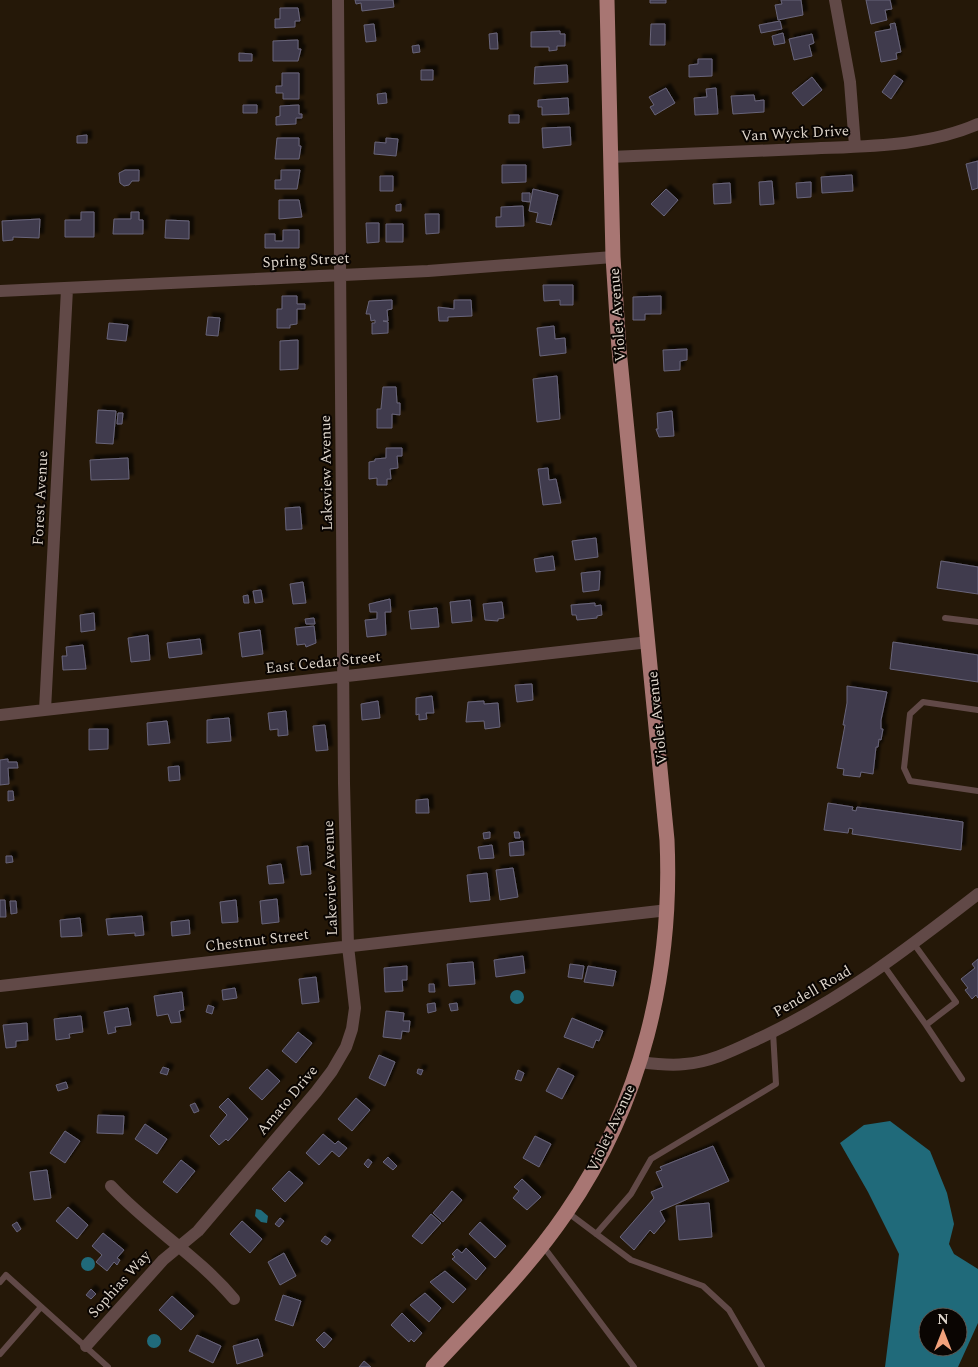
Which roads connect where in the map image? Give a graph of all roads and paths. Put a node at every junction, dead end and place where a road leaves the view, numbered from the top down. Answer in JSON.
{"nodes":[{"id":1,"x":338,"y":0,"type":"edge"},
{"id":2,"x":607,"y":0,"type":"edge"},
{"id":3,"x":835,"y":0,"type":"edge"},
{"id":4,"x":978,"y":124,"type":"edge"},
{"id":5,"x":855,"y":146,"type":"junction"},
{"id":6,"x":610,"y":157,"type":"junction"},
{"id":7,"x":613,"y":257,"type":"junction"},
{"id":8,"x":340,"y":275,"type":"junction"},
{"id":9,"x":67,"y":289,"type":"junction"},
{"id":10,"x":0,"y":291,"type":"edge"},
{"id":11,"x":945,"y":618,"type":"dead end"},
{"id":12,"x":978,"y":622,"type":"edge"},
{"id":13,"x":649,"y":642,"type":"junction"},
{"id":14,"x":344,"y":676,"type":"junction"},
{"id":15,"x":45,"y":710,"type":"junction"},
{"id":16,"x":978,"y":710,"type":"edge"},
{"id":17,"x":0,"y":715,"type":"edge"},
{"id":18,"x":978,"y":791,"type":"edge"},
{"id":19,"x":978,"y":894,"type":"edge"},
{"id":20,"x":668,"y":910,"type":"junction"},
{"id":21,"x":914,"y":944,"type":"junction"},
{"id":22,"x":348,"y":946,"type":"junction"},
{"id":23,"x":884,"y":966,"type":"junction"},
{"id":24,"x":0,"y":986,"type":"edge"},
{"id":25,"x":926,"y":1025,"type":"junction"},
{"id":26,"x":773,"y":1032,"type":"junction"},
{"id":27,"x":640,"y":1062,"type":"junction"},
{"id":28,"x":962,"y":1079,"type":"dead end"},
{"id":29,"x":111,"y":1186,"type":"dead end"},
{"id":30,"x":567,"y":1212,"type":"junction"},
{"id":31,"x":596,"y":1234,"type":"junction"},
{"id":32,"x":542,"y":1245,"type":"junction"},
{"id":33,"x":179,"y":1247,"type":"junction"},
{"id":34,"x":0,"y":1282,"type":"edge"},
{"id":35,"x":234,"y":1299,"type":"dead end"},
{"id":36,"x":41,"y":1307,"type":"junction"},
{"id":37,"x":86,"y":1346,"type":"junction"},
{"id":38,"x":0,"y":1354,"type":"edge"},
{"id":39,"x":108,"y":1367,"type":"edge"},
{"id":40,"x":433,"y":1367,"type":"edge"},
{"id":41,"x":634,"y":1367,"type":"edge"},
{"id":42,"x":762,"y":1367,"type":"edge"}],
"edges":[{"from":1,"to":8,"type":"street","name":"Lakeview Avenue"},
{"from":2,"to":6,"type":"main road","name":"Violet Avenue"},
{"from":3,"to":5,"type":"street"},
{"from":4,"to":5,"type":"street","name":"Van Wyck Drive"},
{"from":5,"to":6,"type":"street","name":"Van Wyck Drive"},
{"from":6,"to":7,"type":"main road","name":"Violet Avenue"},
{"from":7,"to":8,"type":"street","name":"Spring Street"},
{"from":7,"to":13,"type":"main road","name":"Violet Avenue"},
{"from":8,"to":9,"type":"street","name":"Spring Street"},
{"from":8,"to":14,"type":"street","name":"Lakeview Avenue"},
{"from":9,"to":10,"type":"street","name":"Spring Street"},
{"from":9,"to":15,"type":"street","name":"Forest Avenue"},
{"from":11,"to":12,"type":"lane"},
{"from":13,"to":14,"type":"street","name":"East Cedar Street"},
{"from":13,"to":20,"type":"main road","name":"Violet Avenue"},
{"from":14,"to":15,"type":"street","name":"East Cedar Street"},
{"from":14,"to":22,"type":"street","name":"Lakeview Avenue"},
{"from":15,"to":17,"type":"street","name":"East Cedar Street"},
{"from":16,"to":18,"type":"lane"},
{"from":19,"to":21,"type":"street","name":"Pendell Road"},
{"from":20,"to":22,"type":"street","name":"Chestnut Street"},
{"from":20,"to":27,"type":"main road","name":"Violet Avenue"},
{"from":21,"to":23,"type":"street","name":"Pendell Road"},
{"from":21,"to":25,"type":"lane"},
{"from":22,"to":24,"type":"street","name":"Chestnut Street"},
{"from":22,"to":33,"type":"street","name":"Amato Drive"},
{"from":23,"to":25,"type":"lane"},
{"from":23,"to":26,"type":"street","name":"Pendell Road"},
{"from":25,"to":28,"type":"lane"},
{"from":26,"to":27,"type":"street","name":"Pendell Road"},
{"from":26,"to":31,"type":"lane"},
{"from":27,"to":30,"type":"main road","name":"Violet Avenue"},
{"from":29,"to":33,"type":"street"},
{"from":30,"to":31,"type":"lane"},
{"from":30,"to":32,"type":"main road","name":"Violet Avenue"},
{"from":31,"to":42,"type":"lane"},
{"from":32,"to":40,"type":"main road","name":"Violet Avenue"},
{"from":32,"to":41,"type":"lane"},
{"from":33,"to":35,"type":"street"},
{"from":33,"to":37,"type":"street","name":"Sophias Way"},
{"from":34,"to":36,"type":"lane"},
{"from":36,"to":37,"type":"lane"},
{"from":36,"to":38,"type":"lane"},
{"from":37,"to":39,"type":"lane"}]}
